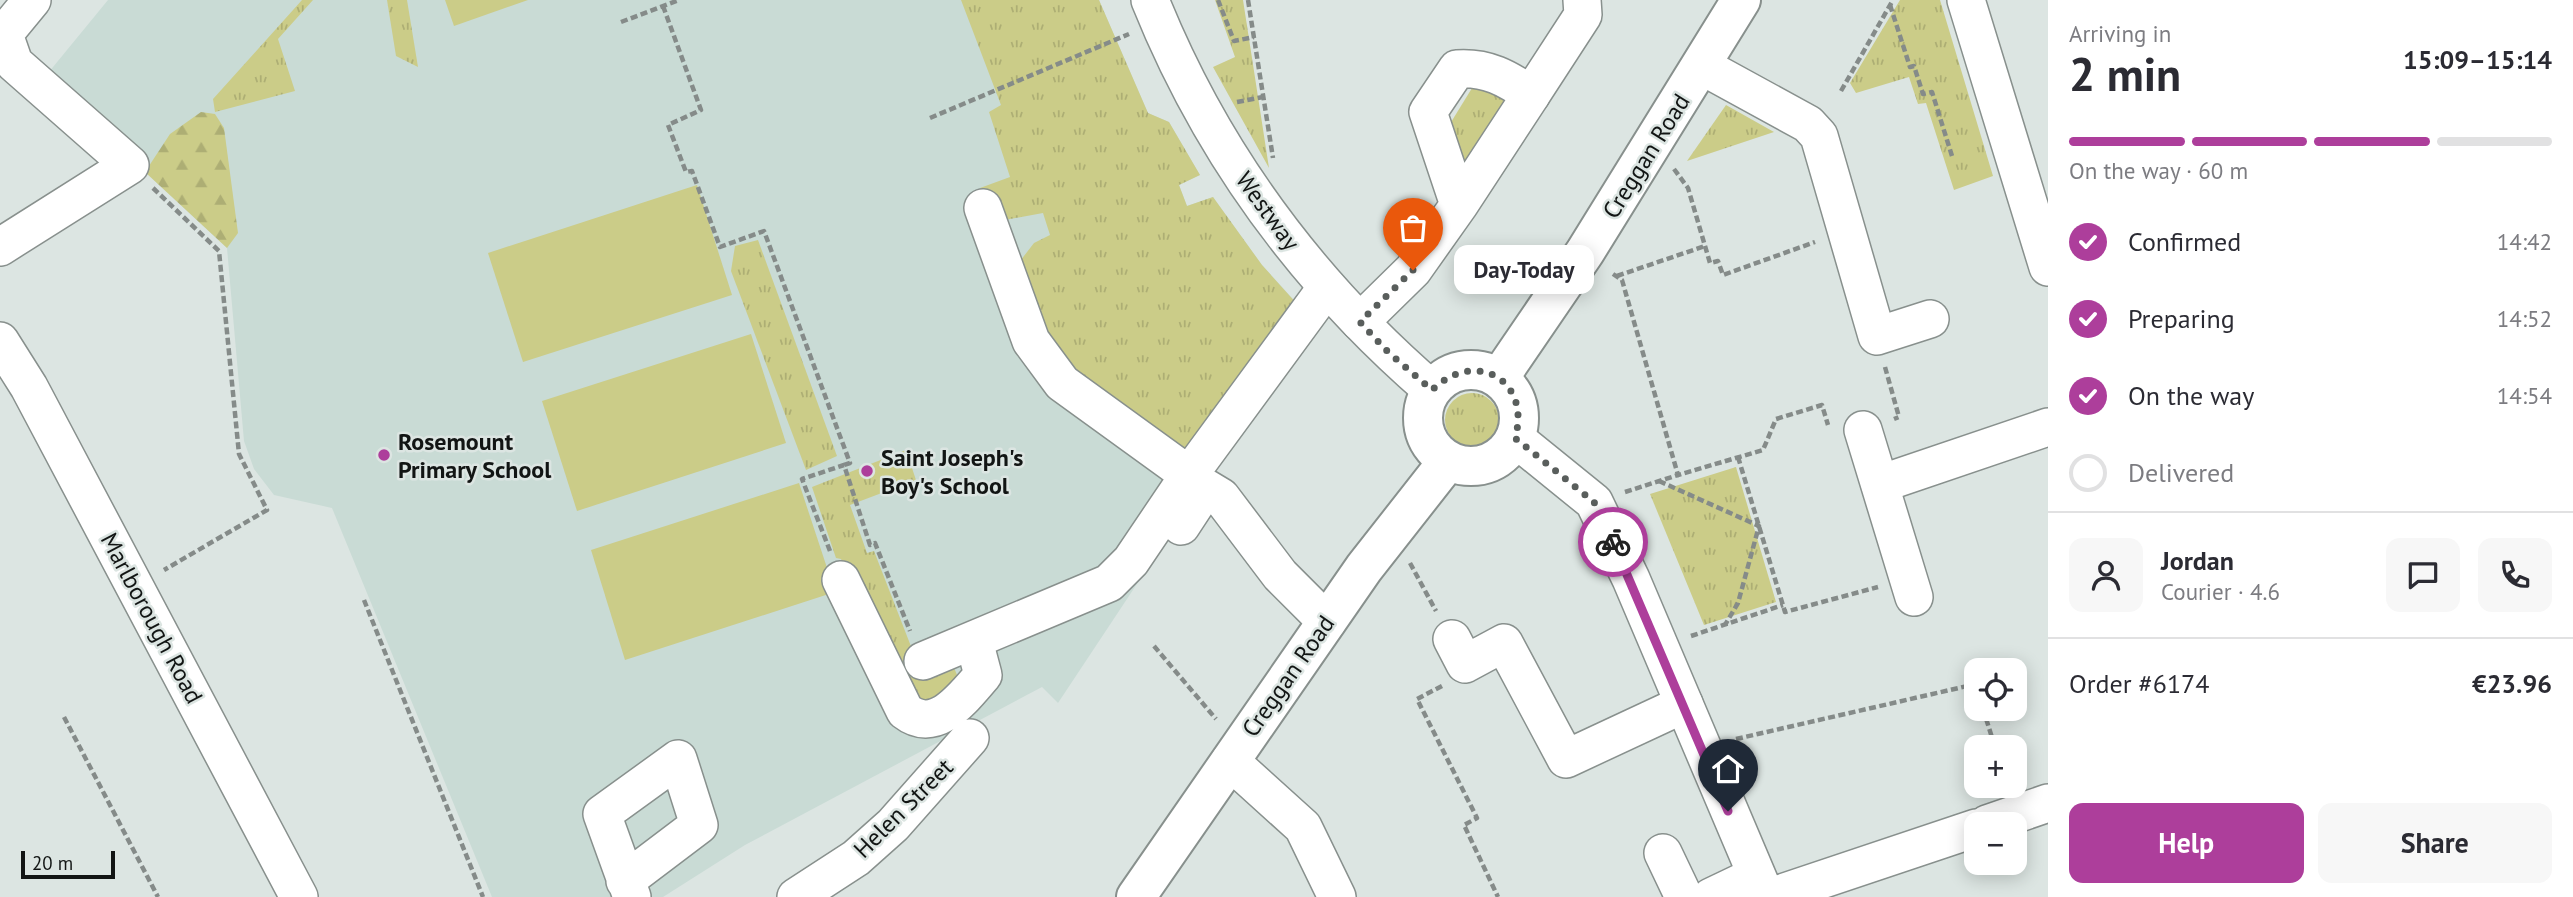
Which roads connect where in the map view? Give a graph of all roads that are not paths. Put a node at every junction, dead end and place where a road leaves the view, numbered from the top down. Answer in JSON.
{"nodes":[{"id":1,"x":32,"y":0,"type":"edge"},
{"id":2,"x":1581,"y":0,"type":"edge"},
{"id":3,"x":1741,"y":0,"type":"edge"},
{"id":4,"x":1966,"y":0,"type":"edge"},
{"id":5,"x":1155,"y":12,"type":"edge"},
{"id":6,"x":1702,"y":66,"type":"junction"},
{"id":7,"x":1531,"y":95,"type":"junction"},
{"id":8,"x":1459,"y":205,"type":"junction"},
{"id":9,"x":983,"y":208,"type":"dead end"},
{"id":10,"x":0,"y":247,"type":"edge"},
{"id":11,"x":2048,"y":267,"type":"edge"},
{"id":12,"x":1327,"y":287,"type":"junction"},
{"id":13,"x":1930,"y":319,"type":"dead end"},
{"id":14,"x":1360,"y":322,"type":"junction"},
{"id":15,"x":0,"y":341,"type":"edge"},
{"id":16,"x":1499,"y":378,"type":"junction"},
{"id":17,"x":1432,"y":390,"type":"junction"},
{"id":18,"x":2048,"y":427,"type":"edge"},
{"id":19,"x":1847,"y":430,"type":"road end"},
{"id":20,"x":1515,"y":438,"type":"junction"},
{"id":21,"x":1239,"y":440,"type":"dead end"},
{"id":22,"x":1448,"y":461,"type":"junction"},
{"id":23,"x":1197,"y":482,"type":"junction"},
{"id":24,"x":1880,"y":484,"type":"junction"},
{"id":25,"x":1174,"y":536,"type":"dead end"},
{"id":26,"x":841,"y":580,"type":"road end"},
{"id":27,"x":1914,"y":597,"type":"road end"},
{"id":28,"x":1327,"y":622,"type":"junction"},
{"id":29,"x":974,"y":641,"type":"junction"},
{"id":30,"x":1458,"y":652,"type":"road end"},
{"id":31,"x":923,"y":661,"type":"road end"},
{"id":32,"x":1684,"y":704,"type":"junction"},
{"id":33,"x":970,"y":738,"type":"dead end"},
{"id":34,"x":1235,"y":754,"type":"junction"},
{"id":35,"x":2048,"y":803,"type":"edge"},
{"id":36,"x":2022,"y":812,"type":"edge"},
{"id":37,"x":1964,"y":832,"type":"edge"},
{"id":38,"x":1663,"y":853,"type":"dead end"},
{"id":39,"x":1764,"y":890,"type":"edge"},
{"id":40,"x":299,"y":897,"type":"edge"},
{"id":41,"x":796,"y":897,"type":"edge"},
{"id":42,"x":1136,"y":897,"type":"edge"},
{"id":43,"x":1337,"y":897,"type":"edge"},
{"id":44,"x":1684,"y":897,"type":"edge"},
{"id":45,"x":1711,"y":897,"type":"edge"}],
"edges":[{"from":1,"to":10,"type":"street"},
{"from":2,"to":7,"type":"street"},
{"from":3,"to":6,"type":"main road","name":"Creggan Road"},
{"from":4,"to":11,"type":"street"},
{"from":5,"to":12,"type":"street","name":"Westway"},
{"from":6,"to":13,"type":"street"},
{"from":6,"to":16,"type":"main road","name":"Creggan Road"},
{"from":7,"to":8,"type":"street"},
{"from":7,"to":8,"type":"street"},
{"from":8,"to":14,"type":"street"},
{"from":9,"to":23,"type":"street"},
{"from":12,"to":14,"type":"street","name":"Westway"},
{"from":12,"to":23,"type":"street"},
{"from":14,"to":17,"type":"street","name":"Westway"},
{"from":15,"to":40,"type":"street","name":"Marlborough Road"},
{"from":16,"to":17,"type":"main road"},
{"from":16,"to":20,"type":"main road"},
{"from":17,"to":22,"type":"main road"},
{"from":18,"to":24,"type":"street"},
{"from":19,"to":24,"type":"street"},
{"from":20,"to":22,"type":"main road"},
{"from":20,"to":32,"type":"street"},
{"from":21,"to":23,"type":"street"},
{"from":22,"to":28,"type":"main road","name":"Creggan Road"},
{"from":23,"to":25,"type":"street"},
{"from":23,"to":28,"type":"street"},
{"from":23,"to":29,"type":"street"},
{"from":24,"to":27,"type":"street"},
{"from":26,"to":29,"type":"street"},
{"from":28,"to":34,"type":"main road","name":"Creggan Road"},
{"from":29,"to":31,"type":"street"},
{"from":30,"to":32,"type":"street"},
{"from":32,"to":39,"type":"street"},
{"from":33,"to":41,"type":"street","name":"Helen Street"},
{"from":34,"to":42,"type":"main road","name":"Creggan Road"},
{"from":34,"to":43,"type":"street"},
{"from":35,"to":36,"type":"street"},
{"from":37,"to":39,"type":"street"},
{"from":38,"to":44,"type":"street"},
{"from":39,"to":45,"type":"street"}]}
